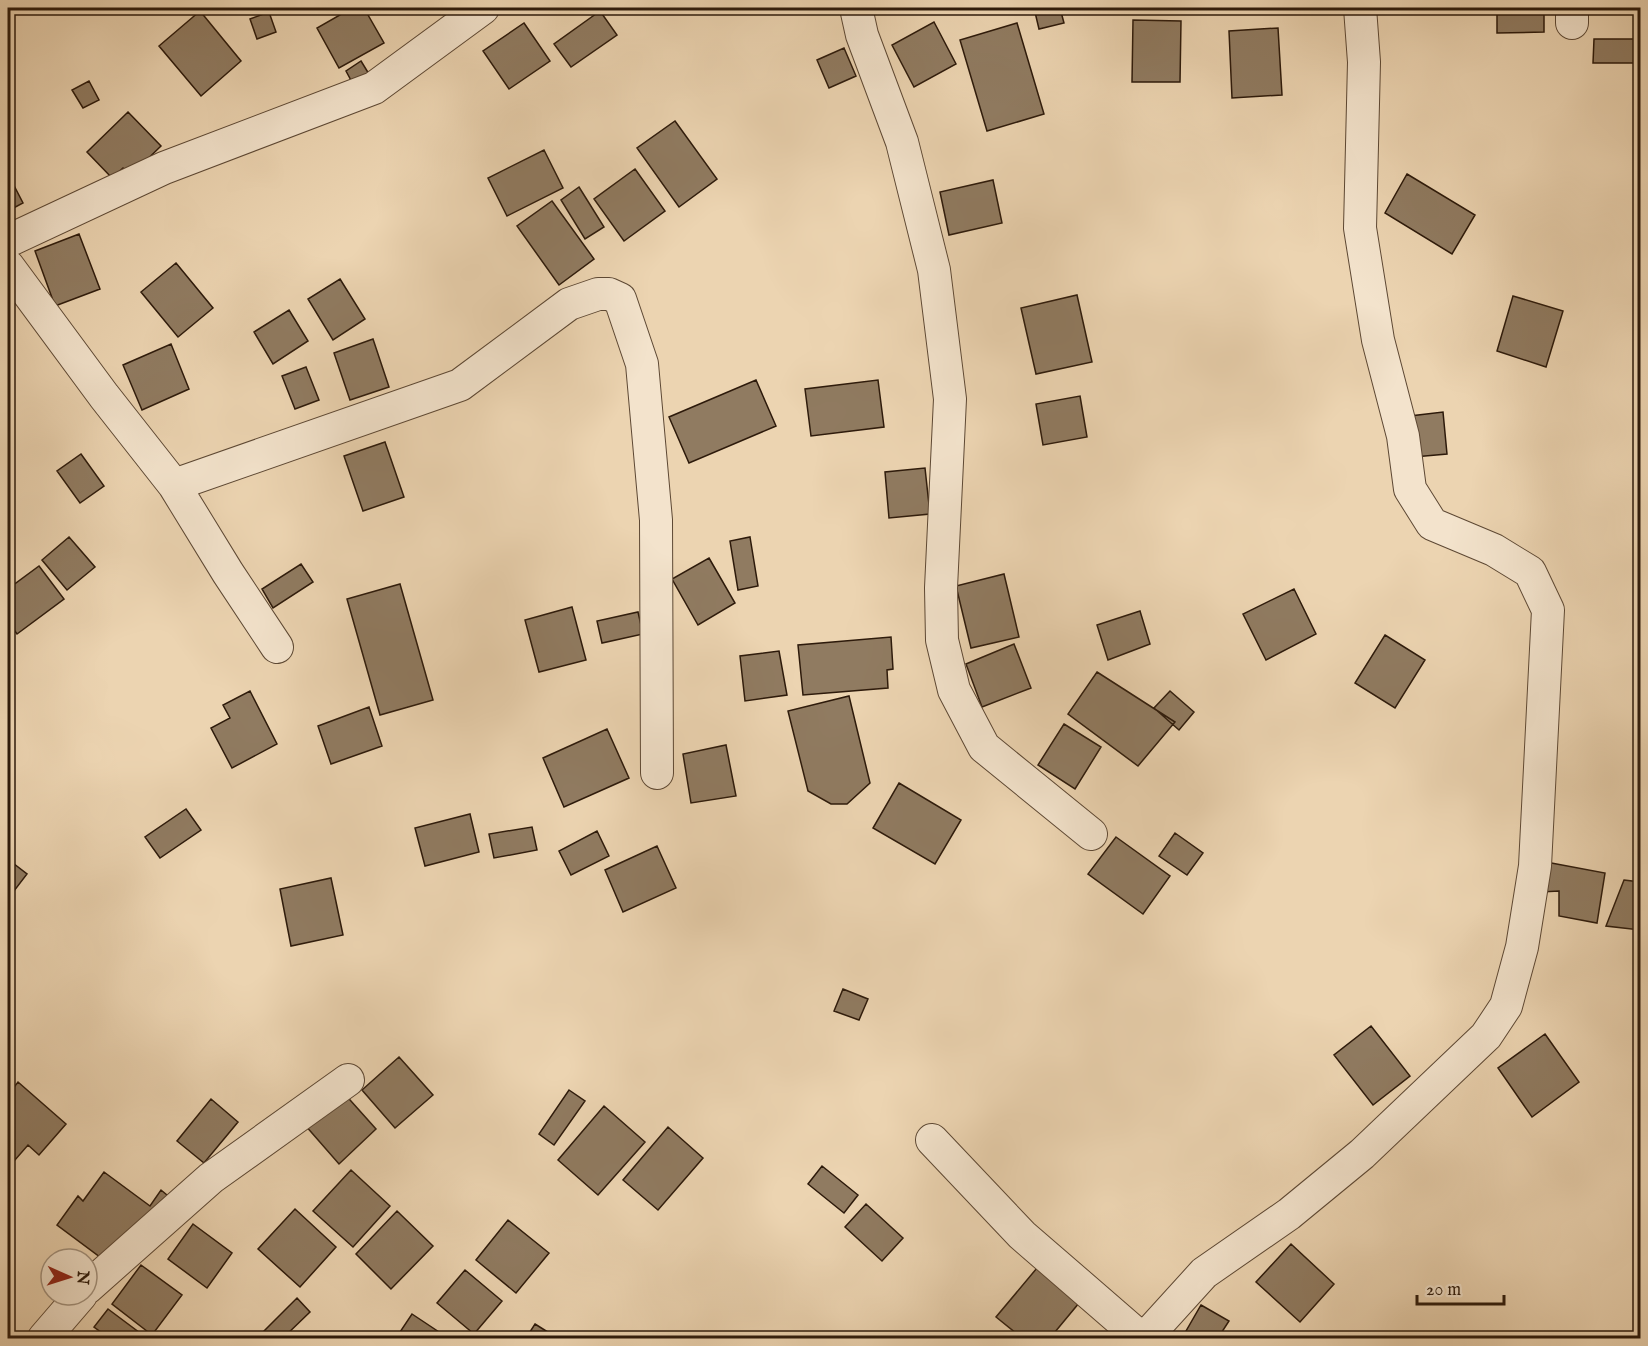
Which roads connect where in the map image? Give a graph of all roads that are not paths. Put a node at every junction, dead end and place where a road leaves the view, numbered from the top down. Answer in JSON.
{"nodes":[{"id":1,"x":483,"y":8,"type":"edge"},
{"id":2,"x":856,"y":8,"type":"edge"},
{"id":3,"x":1360,"y":8,"type":"edge"},
{"id":4,"x":8,"y":241,"type":"edge"},
{"id":5,"x":9,"y":273,"type":"edge"},
{"id":6,"x":174,"y":485,"type":"junction"},
{"id":7,"x":278,"y":647,"type":"dead end"},
{"id":8,"x":657,"y":773,"type":"dead end"},
{"id":9,"x":1091,"y":834,"type":"dead end"},
{"id":10,"x":348,"y":1080,"type":"dead end"},
{"id":11,"x":932,"y":1140,"type":"dead end"},
{"id":12,"x":99,"y":1277,"type":"edge"},
{"id":13,"x":71,"y":1307,"type":"edge"},
{"id":14,"x":44,"y":1338,"type":"edge"},
{"id":15,"x":1143,"y":1338,"type":"edge"}],
"edges":[{"from":1,"to":4,"type":"street"},
{"from":2,"to":9,"type":"street"},
{"from":3,"to":15,"type":"street"},
{"from":5,"to":6,"type":"street"},
{"from":6,"to":7,"type":"street"},
{"from":6,"to":8,"type":"street"},
{"from":10,"to":12,"type":"street"},
{"from":11,"to":15,"type":"street"},
{"from":13,"to":14,"type":"street"}]}
